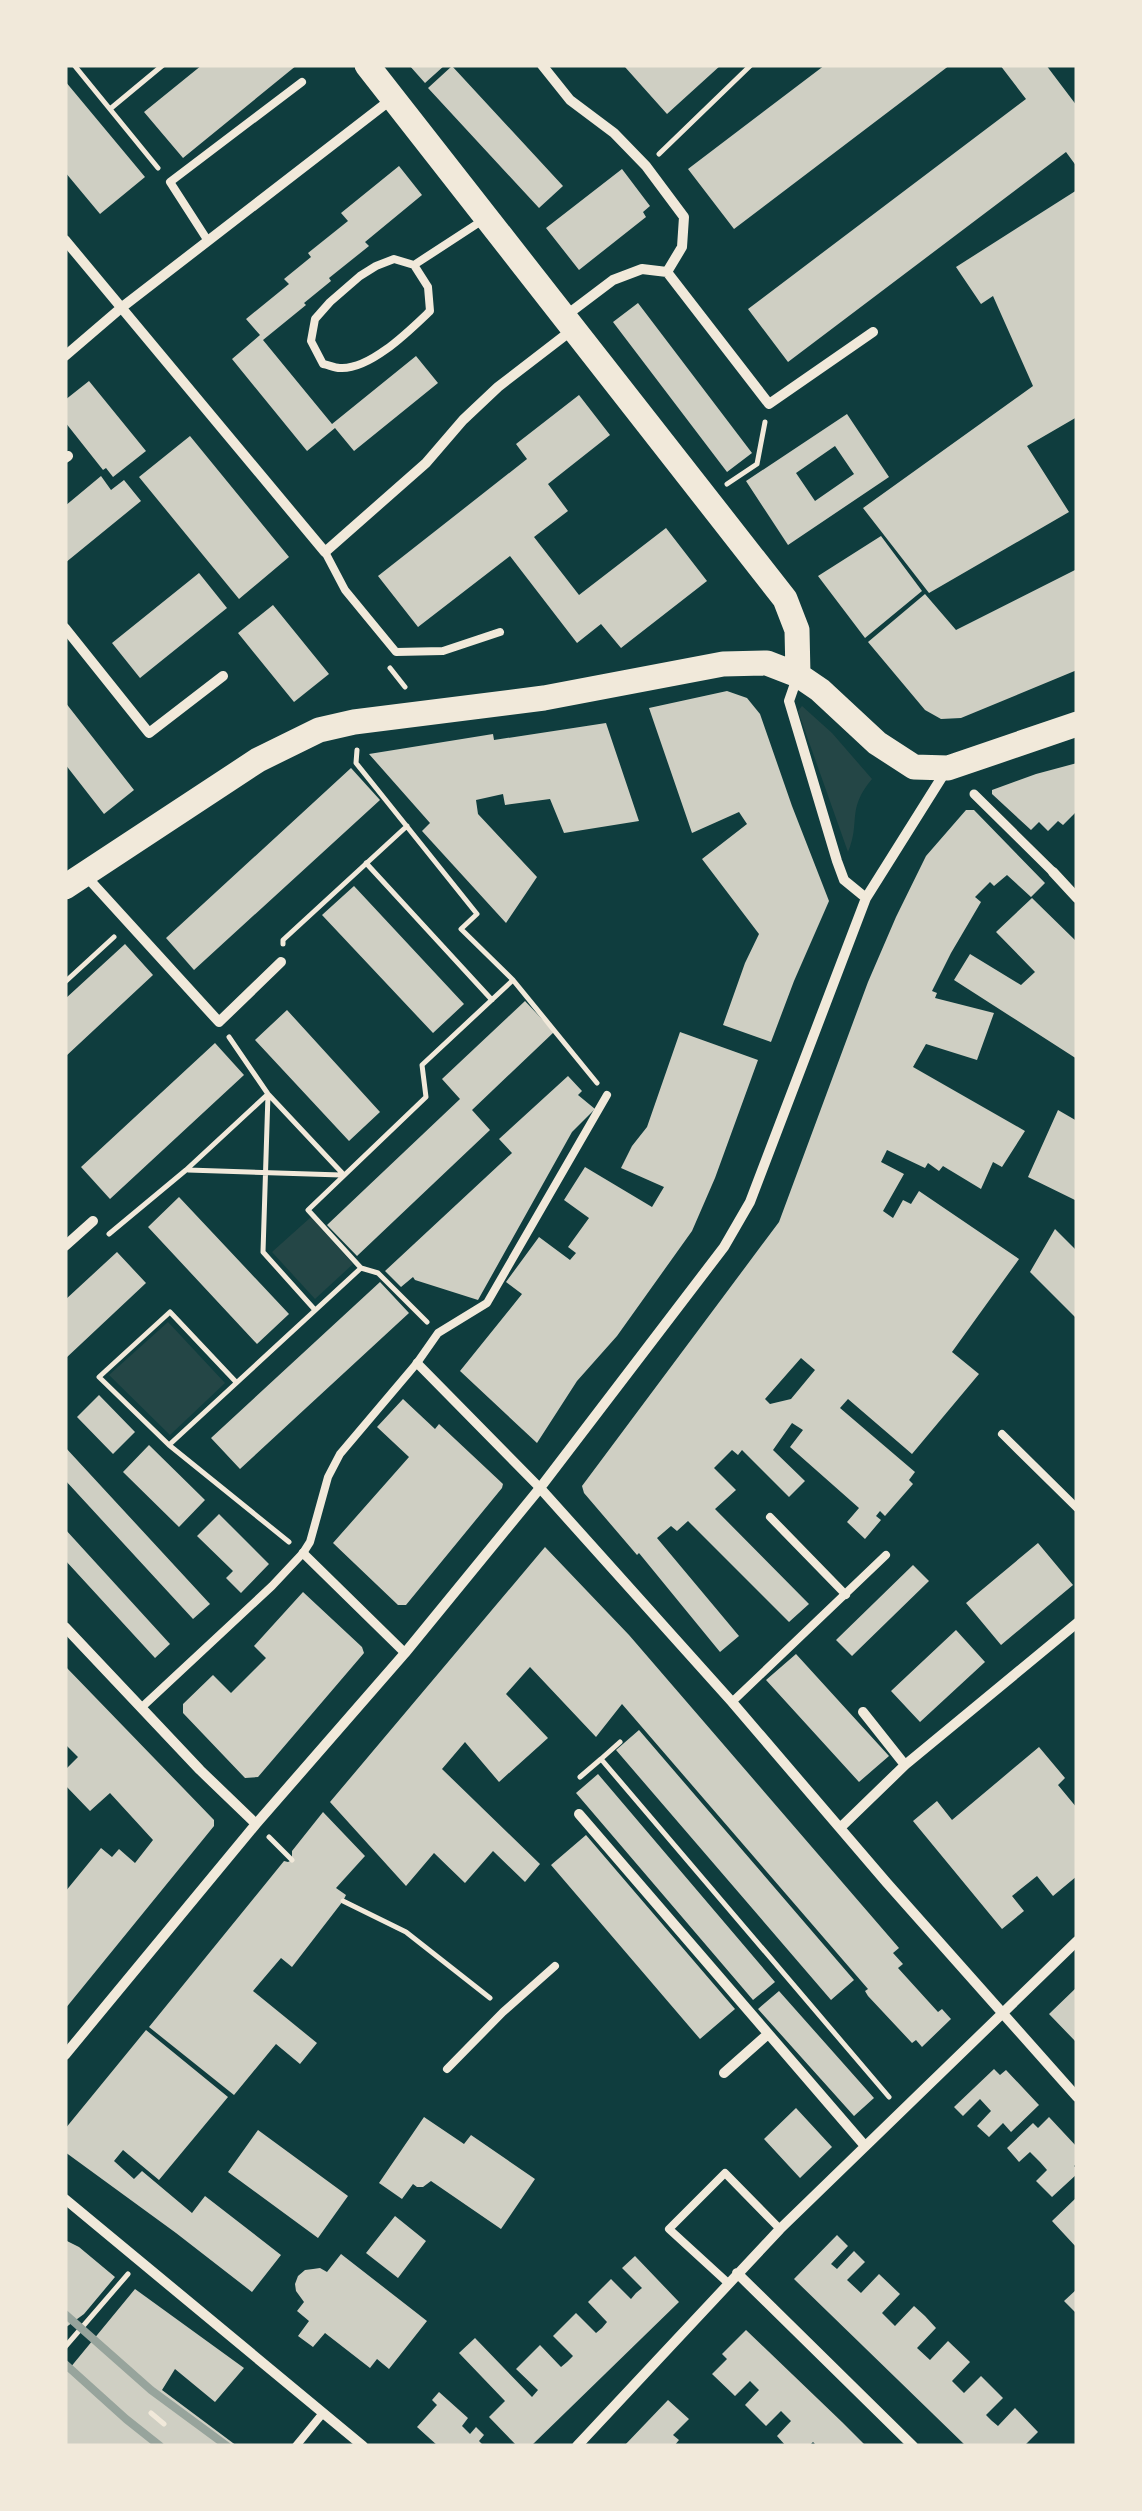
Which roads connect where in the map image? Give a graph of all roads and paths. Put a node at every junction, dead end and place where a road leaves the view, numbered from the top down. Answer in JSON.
{"nodes":[{"id":1,"x":74,"y":65,"type":"edge"},
{"id":2,"x":163,"y":65,"type":"edge"},
{"id":3,"x":367,"y":65,"type":"edge"},
{"id":4,"x":542,"y":65,"type":"edge"},
{"id":5,"x":751,"y":65,"type":"edge"},
{"id":6,"x":302,"y":82,"type":"dead end"},
{"id":7,"x":393,"y":98,"type":"junction"},
{"id":8,"x":110,"y":109,"type":"junction"},
{"id":9,"x":646,"y":166,"type":"junction"},
{"id":10,"x":170,"y":182,"type":"junction"},
{"id":11,"x":486,"y":218,"type":"junction"},
{"id":12,"x":65,"y":240,"type":"edge"},
{"id":13,"x":208,"y":241,"type":"junction"},
{"id":14,"x":414,"y":265,"type":"junction"},
{"id":15,"x":667,"y":272,"type":"junction"},
{"id":16,"x":121,"y":308,"type":"junction"},
{"id":17,"x":568,"y":324,"type":"junction"},
{"id":18,"x":872,"y":332,"type":"dead end"},
{"id":19,"x":65,"y":356,"type":"edge"},
{"id":20,"x":768,"y":404,"type":"junction"},
{"id":21,"x":721,"y":488,"type":"dead end"},
{"id":22,"x":325,"y":552,"type":"junction"},
{"id":23,"x":65,"y":628,"type":"edge"},
{"id":24,"x":500,"y":632,"type":"dead end"},
{"id":25,"x":396,"y":652,"type":"junction"},
{"id":26,"x":798,"y":674,"type":"junction"},
{"id":27,"x":223,"y":676,"type":"dead end"},
{"id":28,"x":410,"y":715,"type":"junction"},
{"id":29,"x":1077,"y":724,"type":"edge"},
{"id":30,"x":358,"y":742,"type":"dead end"},
{"id":31,"x":948,"y":768,"type":"junction"},
{"id":32,"x":974,"y":794,"type":"dead end"},
{"id":33,"x":406,"y":826,"type":"junction"},
{"id":34,"x":366,"y":863,"type":"junction"},
{"id":35,"x":1053,"y":872,"type":"joint"},
{"id":36,"x":74,"y":880,"type":"edge"},
{"id":37,"x":866,"y":898,"type":"junction"},
{"id":38,"x":1077,"y":898,"type":"edge"},
{"id":39,"x":128,"y":923,"type":"junction"},
{"id":40,"x":282,"y":962,"type":"joint"},
{"id":41,"x":513,"y":980,"type":"junction"},
{"id":42,"x":65,"y":982,"type":"edge"},
{"id":43,"x":492,"y":1000,"type":"junction"},
{"id":44,"x":219,"y":1022,"type":"junction"},
{"id":45,"x":268,"y":1094,"type":"junction"},
{"id":46,"x":607,"y":1095,"type":"joint"},
{"id":47,"x":186,"y":1170,"type":"junction"},
{"id":48,"x":266,"y":1172,"type":"junction"},
{"id":49,"x":344,"y":1176,"type":"junction"},
{"id":50,"x":93,"y":1221,"type":"joint"},
{"id":51,"x":65,"y":1246,"type":"edge"},
{"id":52,"x":361,"y":1268,"type":"junction"},
{"id":53,"x":316,"y":1310,"type":"junction"},
{"id":54,"x":438,"y":1333,"type":"junction"},
{"id":55,"x":417,"y":1363,"type":"junction"},
{"id":56,"x":237,"y":1383,"type":"junction"},
{"id":57,"x":1002,"y":1434,"type":"dead end"},
{"id":58,"x":169,"y":1445,"type":"junction"},
{"id":59,"x":540,"y":1488,"type":"junction"},
{"id":60,"x":1077,"y":1508,"type":"edge"},
{"id":61,"x":770,"y":1517,"type":"dead end"},
{"id":62,"x":303,"y":1553,"type":"junction"},
{"id":63,"x":886,"y":1555,"type":"dead end"},
{"id":64,"x":846,"y":1595,"type":"junction"},
{"id":65,"x":1077,"y":1624,"type":"edge"},
{"id":66,"x":65,"y":1627,"type":"edge"},
{"id":67,"x":405,"y":1652,"type":"junction"},
{"id":68,"x":732,"y":1702,"type":"junction"},
{"id":69,"x":142,"y":1708,"type":"junction"},
{"id":70,"x":864,"y":1712,"type":"dead end"},
{"id":71,"x":620,"y":1742,"type":"dead end"},
{"id":72,"x":600,"y":1759,"type":"junction"},
{"id":73,"x":906,"y":1765,"type":"junction"},
{"id":74,"x":580,"y":1776,"type":"dead end"},
{"id":75,"x":579,"y":1814,"type":"dead end"},
{"id":76,"x":256,"y":1824,"type":"junction"},
{"id":77,"x":840,"y":1828,"type":"junction"},
{"id":78,"x":292,"y":1860,"type":"dead end"},
{"id":79,"x":343,"y":1901,"type":"dead end"},
{"id":80,"x":1077,"y":1940,"type":"edge"},
{"id":81,"x":555,"y":1966,"type":"dead end"},
{"id":82,"x":502,"y":2012,"type":"junction"},
{"id":83,"x":1002,"y":2012,"type":"junction"},
{"id":84,"x":768,"y":2034,"type":"junction"},
{"id":85,"x":65,"y":2055,"type":"edge"},
{"id":86,"x":447,"y":2068,"type":"dead end"},
{"id":87,"x":724,"y":2073,"type":"dead end"},
{"id":88,"x":1077,"y":2097,"type":"edge"},
{"id":89,"x":900,"y":2110,"type":"junction"},
{"id":90,"x":865,"y":2146,"type":"junction"},
{"id":91,"x":65,"y":2199,"type":"edge"},
{"id":92,"x":780,"y":2229,"type":"junction"},
{"id":93,"x":140,"y":2260,"type":"junction"},
{"id":94,"x":737,"y":2273,"type":"junction"},
{"id":95,"x":728,"y":2283,"type":"junction"},
{"id":96,"x":65,"y":2347,"type":"edge"},
{"id":97,"x":151,"y":2413,"type":"dead end"},
{"id":98,"x":323,"y":2413,"type":"junction"},
{"id":99,"x":164,"y":2424,"type":"dead end"},
{"id":100,"x":296,"y":2446,"type":"edge"},
{"id":101,"x":363,"y":2446,"type":"edge"},
{"id":102,"x":577,"y":2446,"type":"edge"},
{"id":103,"x":913,"y":2446,"type":"edge"}],
"edges":[{"from":1,"to":8,"type":"path"},
{"from":2,"to":8,"type":"path"},
{"from":3,"to":7,"type":"main road"},
{"from":4,"to":9,"type":"street"},
{"from":5,"to":9,"type":"path"},
{"from":6,"to":10,"type":"lane"},
{"from":7,"to":11,"type":"main road"},
{"from":7,"to":13,"type":"street"},
{"from":8,"to":10,"type":"path"},
{"from":9,"to":15,"type":"street"},
{"from":10,"to":13,"type":"lane"},
{"from":11,"to":14,"type":"lane"},
{"from":11,"to":17,"type":"main road"},
{"from":12,"to":16,"type":"street"},
{"from":13,"to":16,"type":"street"},
{"from":14,"to":14,"type":"lane"},
{"from":15,"to":17,"type":"street"},
{"from":15,"to":20,"type":"street"},
{"from":16,"to":19,"type":"street"},
{"from":16,"to":22,"type":"street"},
{"from":17,"to":22,"type":"street"},
{"from":17,"to":26,"type":"main road"},
{"from":18,"to":20,"type":"street"},
{"from":20,"to":21,"type":"path"},
{"from":22,"to":25,"type":"lane"},
{"from":23,"to":27,"type":"street"},
{"from":24,"to":25,"type":"lane"},
{"from":25,"to":28,"type":"path"},
{"from":26,"to":28,"type":"main road"},
{"from":26,"to":31,"type":"main road"},
{"from":26,"to":37,"type":"street"},
{"from":28,"to":36,"type":"main road"},
{"from":29,"to":31,"type":"main road"},
{"from":30,"to":33,"type":"path"},
{"from":31,"to":37,"type":"street"},
{"from":32,"to":35,"type":"street"},
{"from":33,"to":34,"type":"path"},
{"from":33,"to":41,"type":"path"},
{"from":34,"to":40,"type":"path"},
{"from":34,"to":43,"type":"path"},
{"from":35,"to":38,"type":"street"},
{"from":36,"to":39,"type":"street"},
{"from":37,"to":59,"type":"street"},
{"from":39,"to":42,"type":"path"},
{"from":39,"to":44,"type":"street"},
{"from":40,"to":44,"type":"street"},
{"from":41,"to":43,"type":"path"},
{"from":41,"to":46,"type":"path"},
{"from":43,"to":49,"type":"path"},
{"from":44,"to":45,"type":"path"},
{"from":45,"to":47,"type":"path"},
{"from":45,"to":48,"type":"path"},
{"from":45,"to":49,"type":"path"},
{"from":46,"to":54,"type":"lane"},
{"from":47,"to":48,"type":"path"},
{"from":47,"to":50,"type":"path"},
{"from":48,"to":49,"type":"path"},
{"from":48,"to":53,"type":"path"},
{"from":49,"to":52,"type":"path"},
{"from":50,"to":51,"type":"street"},
{"from":52,"to":53,"type":"path"},
{"from":52,"to":54,"type":"path"},
{"from":53,"to":56,"type":"path"},
{"from":54,"to":55,"type":"lane"},
{"from":55,"to":59,"type":"street"},
{"from":55,"to":62,"type":"lane"},
{"from":56,"to":58,"type":"path"},
{"from":56,"to":58,"type":"path"},
{"from":57,"to":60,"type":"lane"},
{"from":58,"to":62,"type":"path"},
{"from":59,"to":67,"type":"street"},
{"from":59,"to":68,"type":"street"},
{"from":61,"to":64,"type":"lane"},
{"from":62,"to":67,"type":"street"},
{"from":62,"to":69,"type":"lane"},
{"from":63,"to":64,"type":"lane"},
{"from":64,"to":68,"type":"lane"},
{"from":65,"to":73,"type":"street"},
{"from":66,"to":69,"type":"street"},
{"from":67,"to":76,"type":"street"},
{"from":68,"to":77,"type":"street"},
{"from":69,"to":76,"type":"street"},
{"from":70,"to":73,"type":"street"},
{"from":71,"to":72,"type":"path"},
{"from":72,"to":74,"type":"path"},
{"from":72,"to":89,"type":"path"},
{"from":73,"to":77,"type":"street"},
{"from":75,"to":84,"type":"street"},
{"from":76,"to":78,"type":"path"},
{"from":76,"to":85,"type":"street"},
{"from":77,"to":83,"type":"street"},
{"from":79,"to":82,"type":"path"},
{"from":80,"to":83,"type":"street"},
{"from":81,"to":82,"type":"lane"},
{"from":82,"to":86,"type":"lane"},
{"from":83,"to":88,"type":"street"},
{"from":83,"to":89,"type":"street"},
{"from":84,"to":87,"type":"street"},
{"from":84,"to":90,"type":"street"},
{"from":89,"to":90,"type":"street"},
{"from":90,"to":92,"type":"street"},
{"from":91,"to":93,"type":"street"},
{"from":92,"to":94,"type":"street"},
{"from":92,"to":95,"type":"lane"},
{"from":93,"to":96,"type":"path"},
{"from":93,"to":98,"type":"street"},
{"from":94,"to":95,"type":"street"},
{"from":94,"to":103,"type":"street"},
{"from":95,"to":102,"type":"street"},
{"from":97,"to":99,"type":"path"},
{"from":98,"to":100,"type":"lane"},
{"from":98,"to":101,"type":"street"}]}
